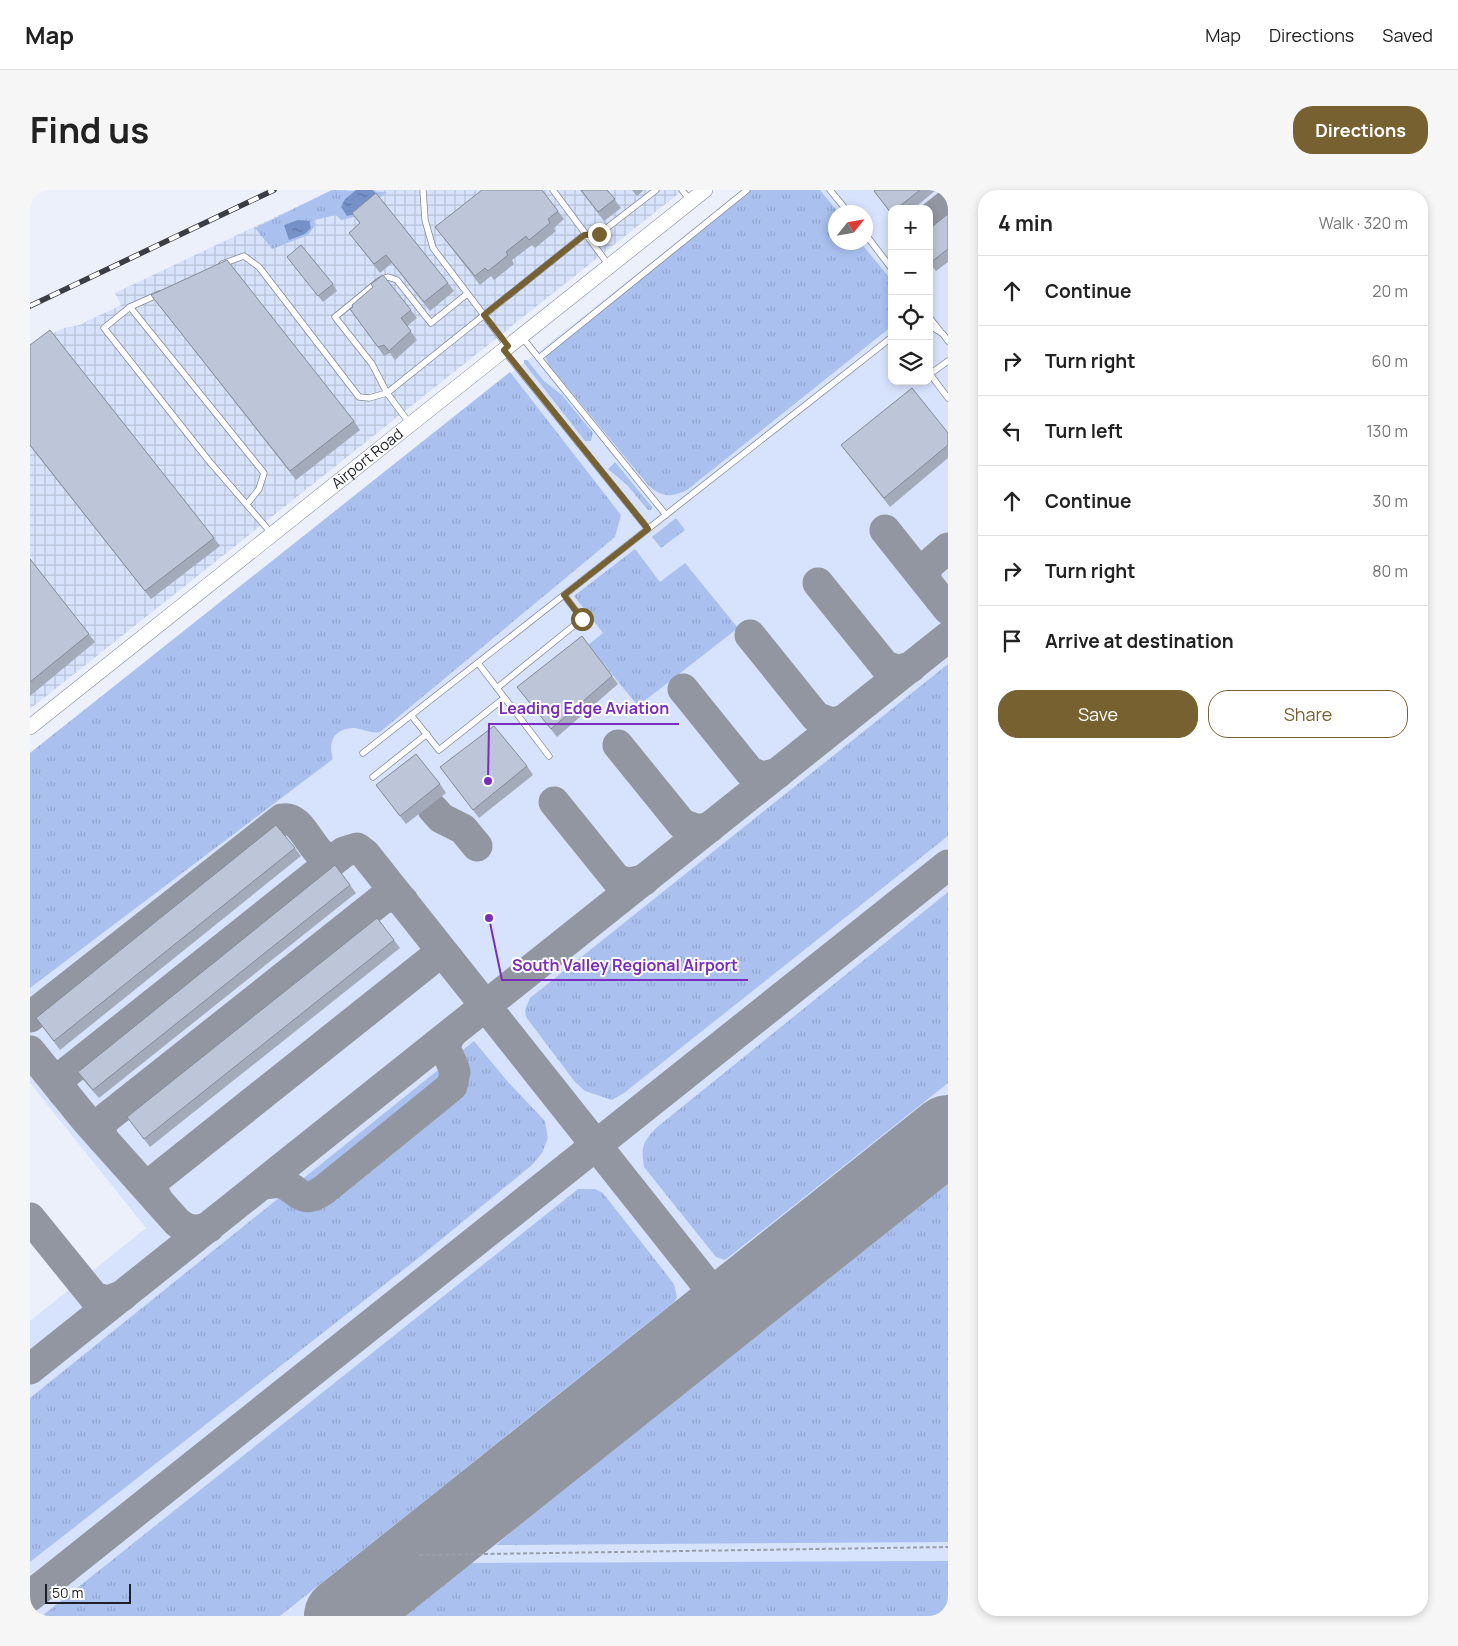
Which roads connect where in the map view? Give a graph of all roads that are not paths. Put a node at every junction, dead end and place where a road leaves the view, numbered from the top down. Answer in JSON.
{"nodes":[{"id":1,"x":423,"y":190,"type":"edge"},
{"id":2,"x":553,"y":190,"type":"edge"},
{"id":3,"x":656,"y":190,"type":"edge"},
{"id":4,"x":705,"y":190,"type":"edge"},
{"id":5,"x":747,"y":190,"type":"edge"},
{"id":6,"x":830,"y":190,"type":"edge"},
{"id":7,"x":686,"y":196,"type":"edge"},
{"id":8,"x":842,"y":205,"type":"edge"},
{"id":9,"x":584,"y":235,"type":"junction"},
{"id":10,"x":873,"y":244,"type":"edge"},
{"id":11,"x":888,"y":264,"type":"edge"},
{"id":12,"x":219,"y":266,"type":"edge"},
{"id":13,"x":609,"y":266,"type":"junction"},
{"id":14,"x":167,"y":290,"type":"edge"},
{"id":15,"x":467,"y":294,"type":"junction"},
{"id":16,"x":130,"y":307,"type":"junction"},
{"id":17,"x":484,"y":315,"type":"junction"},
{"id":18,"x":933,"y":322,"type":"edge"},
{"id":19,"x":933,"y":328,"type":"edge"},
{"id":20,"x":943,"y":334,"type":"junction"},
{"id":21,"x":521,"y":336,"type":"junction"},
{"id":22,"x":888,"y":340,"type":"edge"},
{"id":23,"x":948,"y":341,"type":"edge"},
{"id":24,"x":506,"y":348,"type":"junction"},
{"id":25,"x":539,"y":358,"type":"junction"},
{"id":26,"x":948,"y":361,"type":"edge"},
{"id":27,"x":387,"y":393,"type":"junction"},
{"id":28,"x":948,"y":398,"type":"edge"},
{"id":29,"x":411,"y":424,"type":"junction"},
{"id":30,"x":247,"y":504,"type":"junction"},
{"id":31,"x":666,"y":515,"type":"junction"},
{"id":32,"x":648,"y":529,"type":"junction"},
{"id":33,"x":272,"y":534,"type":"junction"},
{"id":34,"x":564,"y":595,"type":"junction"},
{"id":35,"x":478,"y":663,"type":"junction"},
{"id":36,"x":497,"y":688,"type":"junction"},
{"id":37,"x":503,"y":699,"type":"junction"},
{"id":38,"x":412,"y":715,"type":"junction"},
{"id":39,"x":30,"y":727,"type":"edge"},
{"id":40,"x":427,"y":734,"type":"junction"},
{"id":41,"x":363,"y":753,"type":"dead end"},
{"id":42,"x":549,"y":756,"type":"dead end"},
{"id":43,"x":373,"y":776,"type":"dead end"}],
"edges":[{"from":1,"to":15,"type":"lane"},
{"from":2,"to":9,"type":"lane"},
{"from":3,"to":9,"type":"lane"},
{"from":4,"to":7,"type":"street","name":"Airport Road"},
{"from":5,"to":25,"type":"lane"},
{"from":6,"to":8,"type":"lane"},
{"from":7,"to":13,"type":"street","name":"Airport Road"},
{"from":9,"to":13,"type":"lane"},
{"from":9,"to":17,"type":"lane"},
{"from":10,"to":11,"type":"lane"},
{"from":12,"to":27,"type":"lane"},
{"from":13,"to":21,"type":"street","name":"Airport Road"},
{"from":14,"to":16,"type":"lane"},
{"from":15,"to":17,"type":"lane"},
{"from":15,"to":27,"type":"lane"},
{"from":16,"to":30,"type":"lane"},
{"from":16,"to":30,"type":"lane"},
{"from":17,"to":24,"type":"lane"},
{"from":17,"to":27,"type":"lane"},
{"from":18,"to":20,"type":"lane"},
{"from":19,"to":20,"type":"lane"},
{"from":20,"to":23,"type":"lane"},
{"from":21,"to":24,"type":"street","name":"Airport Road"},
{"from":21,"to":25,"type":"lane"},
{"from":22,"to":31,"type":"lane"},
{"from":24,"to":29,"type":"street","name":"Airport Road"},
{"from":24,"to":32,"type":"lane"},
{"from":25,"to":31,"type":"lane"},
{"from":26,"to":28,"type":"lane"},
{"from":27,"to":29,"type":"lane"},
{"from":29,"to":33,"type":"street","name":"Airport Road"},
{"from":30,"to":33,"type":"lane"},
{"from":31,"to":32,"type":"lane"},
{"from":32,"to":34,"type":"lane"},
{"from":33,"to":39,"type":"street","name":"Airport Road"},
{"from":34,"to":35,"type":"lane"},
{"from":34,"to":36,"type":"lane"},
{"from":35,"to":36,"type":"lane"},
{"from":35,"to":38,"type":"lane"},
{"from":36,"to":37,"type":"lane"},
{"from":37,"to":40,"type":"lane"},
{"from":37,"to":42,"type":"lane"},
{"from":38,"to":40,"type":"lane"},
{"from":38,"to":41,"type":"lane"},
{"from":40,"to":43,"type":"lane"}]}
